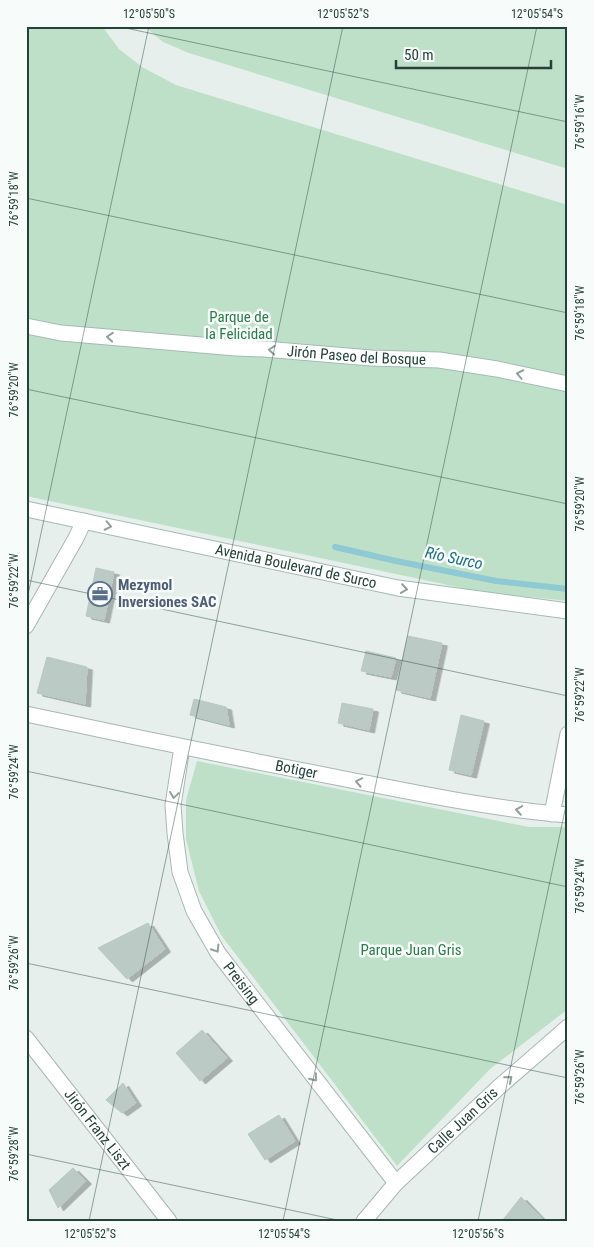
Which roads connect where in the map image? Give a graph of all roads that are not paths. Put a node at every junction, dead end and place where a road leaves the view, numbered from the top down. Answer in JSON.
{"nodes":[{"id":1,"x":26,"y":326,"type":"edge"},
{"id":2,"x":568,"y":384,"type":"edge"},
{"id":3,"x":26,"y":509,"type":"edge"},
{"id":4,"x":84,"y":521,"type":"junction"},
{"id":5,"x":568,"y":611,"type":"edge"},
{"id":6,"x":26,"y":626,"type":"edge"},
{"id":7,"x":26,"y":714,"type":"edge"},
{"id":8,"x":568,"y":734,"type":"edge"},
{"id":9,"x":182,"y":747,"type":"junction"},
{"id":10,"x":552,"y":814,"type":"junction"},
{"id":11,"x":568,"y":815,"type":"edge"},
{"id":12,"x":568,"y":1027,"type":"edge"},
{"id":13,"x":26,"y":1038,"type":"edge"},
{"id":14,"x":396,"y":1183,"type":"junction"},
{"id":15,"x":170,"y":1221,"type":"edge"},
{"id":16,"x":364,"y":1221,"type":"edge"}],
"edges":[{"from":2,"to":1,"type":"street","name":"Jirón Paseo del Bosque","one_way":true},
{"from":3,"to":4,"type":"street","name":"Avenida Boulevard de Surco"},
{"from":4,"to":5,"type":"street","name":"Avenida Boulevard de Surco","one_way":true},
{"from":4,"to":6,"type":"street"},
{"from":7,"to":9,"type":"street","name":"Botiger"},
{"from":8,"to":10,"type":"street"},
{"from":10,"to":9,"type":"street","name":"Botiger","one_way":true},
{"from":9,"to":14,"type":"street","name":"Preising","one_way":true},
{"from":10,"to":11,"type":"street","name":"Botiger"},
{"from":14,"to":12,"type":"street","name":"Calle Juan Gris","one_way":true},
{"from":13,"to":15,"type":"street","name":"Jirón Franz Liszt"},
{"from":14,"to":16,"type":"street","name":"Calle Juan Gris"}]}
